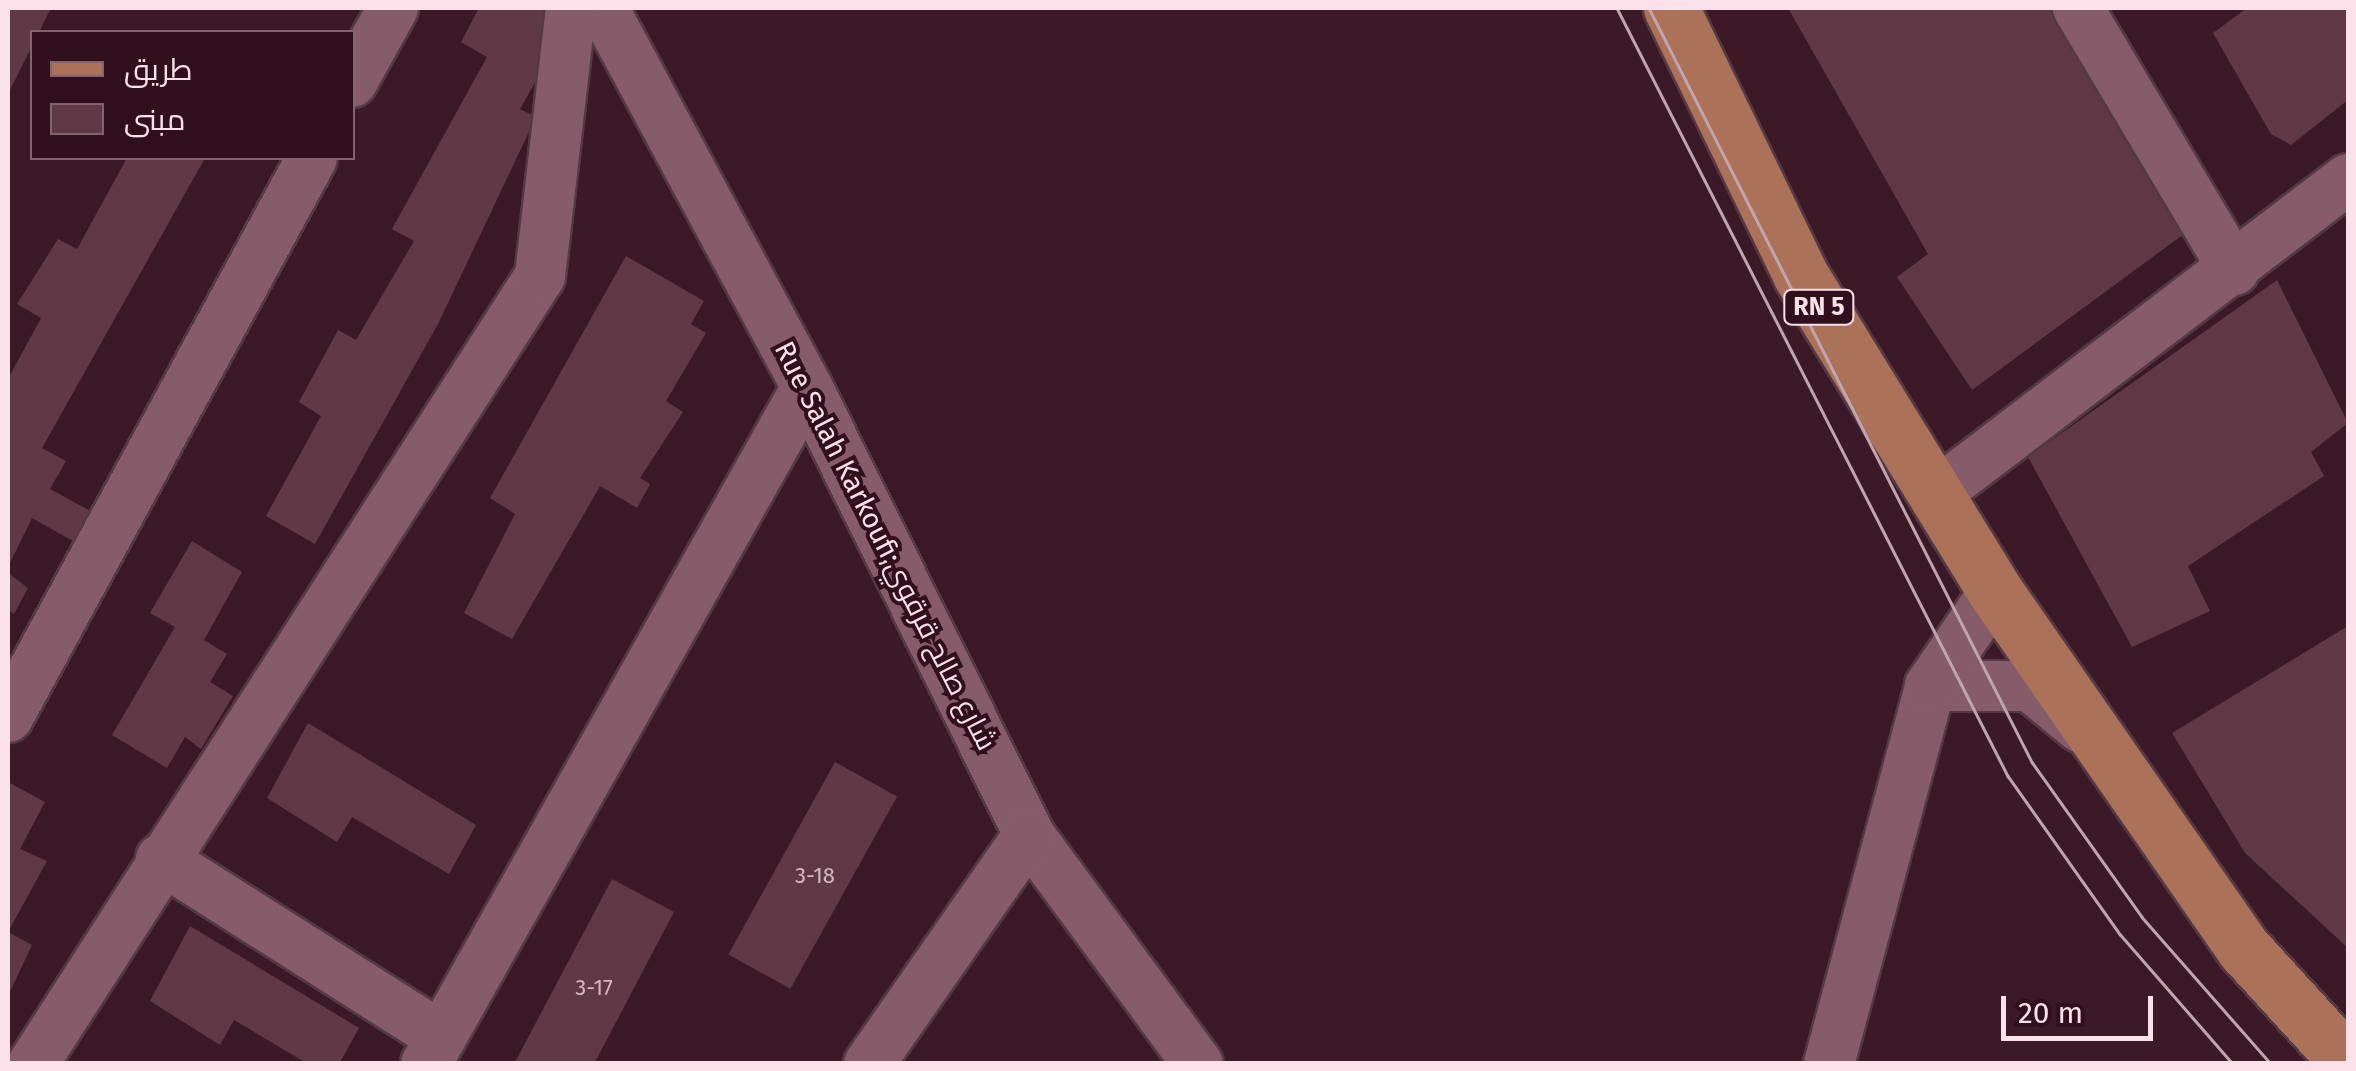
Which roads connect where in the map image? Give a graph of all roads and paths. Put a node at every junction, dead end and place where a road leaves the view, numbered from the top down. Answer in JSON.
{"nodes":[{"id":1,"x":393,"y":8,"type":"edge"},
{"id":2,"x":571,"y":8,"type":"edge"},
{"id":3,"x":603,"y":8,"type":"edge"},
{"id":4,"x":1671,"y":8,"type":"edge"},
{"id":5,"x":2078,"y":8,"type":"edge"},
{"id":6,"x":355,"y":77,"type":"edge"},
{"id":7,"x":311,"y":160,"type":"edge"},
{"id":8,"x":2348,"y":179,"type":"edge"},
{"id":9,"x":2234,"y":270,"type":"junction"},
{"id":10,"x":807,"y":387,"type":"junction"},
{"id":11,"x":1934,"y":494,"type":"junction"},
{"id":12,"x":1994,"y":592,"type":"junction"},
{"id":13,"x":1930,"y":686,"type":"junction"},
{"id":14,"x":8,"y":717,"type":"edge"},
{"id":15,"x":2092,"y":737,"type":"junction"},
{"id":16,"x":1030,"y":835,"type":"junction"},
{"id":17,"x":161,"y":860,"type":"junction"},
{"id":18,"x":433,"y":1050,"type":"edge"},
{"id":19,"x":2348,"y":1063,"type":"edge"},
{"id":20,"x":33,"y":1064,"type":"edge"},
{"id":21,"x":869,"y":1064,"type":"edge"},
{"id":22,"x":1198,"y":1064,"type":"edge"},
{"id":23,"x":1829,"y":1064,"type":"edge"}],
"edges":[{"from":1,"to":6,"type":"street"},
{"from":2,"to":17,"type":"street"},
{"from":3,"to":10,"type":"street","name":"Rue Salah Karkoufi;شارع صالح قرقوي"},
{"from":4,"to":11,"type":"main road","number":"RN 5"},
{"from":5,"to":9,"type":"street"},
{"from":7,"to":14,"type":"street"},
{"from":8,"to":9,"type":"street"},
{"from":9,"to":11,"type":"street"},
{"from":10,"to":16,"type":"street","name":"Rue Salah Karkoufi;شارع صالح قرقوي"},
{"from":10,"to":18,"type":"street"},
{"from":11,"to":12,"type":"main road","number":"RN 5"},
{"from":12,"to":13,"type":"street"},
{"from":12,"to":15,"type":"main road","number":"RN 5"},
{"from":13,"to":15,"type":"street"},
{"from":13,"to":23,"type":"street"},
{"from":15,"to":19,"type":"main road","number":"RN 5"},
{"from":16,"to":21,"type":"street"},
{"from":16,"to":22,"type":"street","name":"Rue Salah Karkoufi;شارع صالح قرقوي"},
{"from":17,"to":18,"type":"street"},
{"from":17,"to":20,"type":"street"}]}
